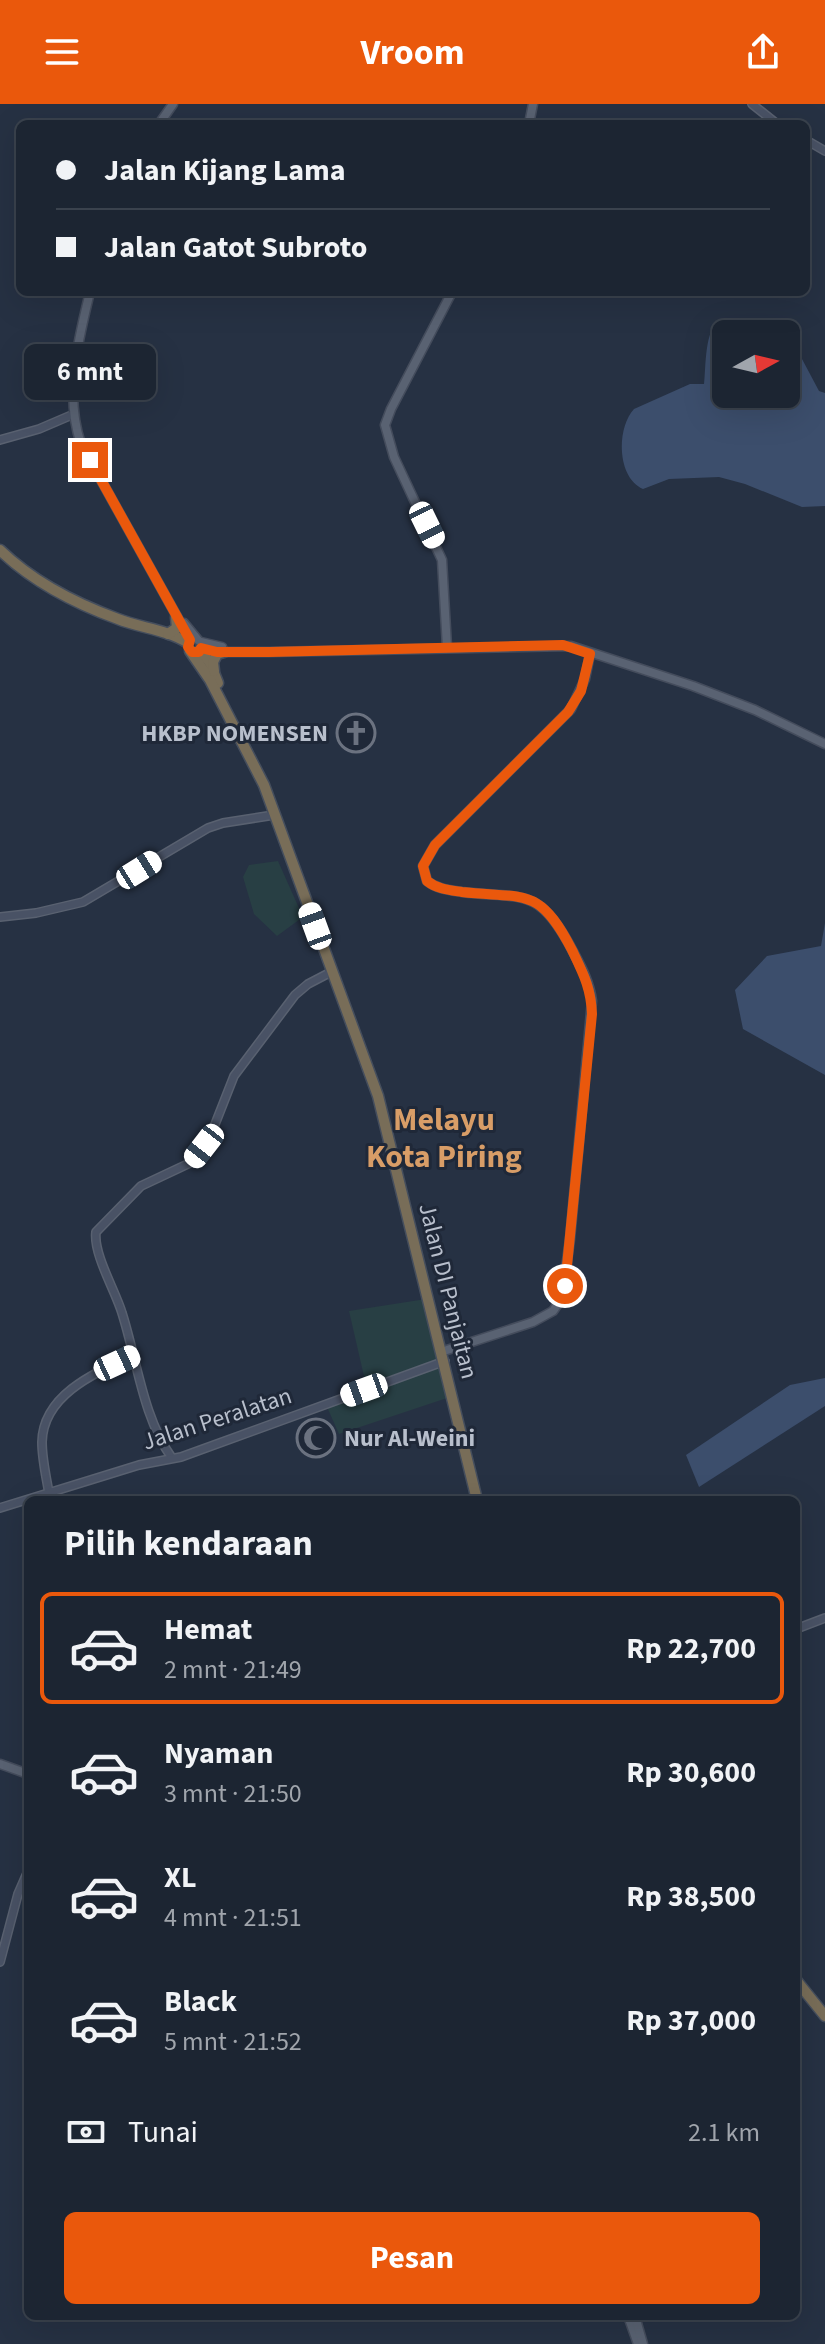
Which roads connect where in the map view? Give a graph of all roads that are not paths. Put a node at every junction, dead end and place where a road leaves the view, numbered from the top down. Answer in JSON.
{"nodes":[{"id":1,"x":752,"y":104,"type":"edge"},
{"id":2,"x":772,"y":120,"type":"edge"},
{"id":3,"x":89,"y":296,"type":"edge"},
{"id":4,"x":450,"y":296,"type":"edge"},
{"id":5,"x":74,"y":414,"type":"junction"},
{"id":6,"x":0,"y":440,"type":"edge"},
{"id":7,"x":0,"y":550,"type":"edge"},
{"id":8,"x":168,"y":599,"type":"junction"},
{"id":9,"x":186,"y":640,"type":"junction"},
{"id":10,"x":447,"y":647,"type":"junction"},
{"id":11,"x":224,"y":652,"type":"junction"},
{"id":12,"x":254,"y":652,"type":"junction"},
{"id":13,"x":590,"y":654,"type":"junction"},
{"id":14,"x":213,"y":678,"type":"junction"},
{"id":15,"x":825,"y":744,"type":"edge"},
{"id":16,"x":274,"y":815,"type":"junction"},
{"id":17,"x":0,"y":917,"type":"edge"},
{"id":18,"x":331,"y":972,"type":"junction"},
{"id":19,"x":402,"y":1180,"type":"junction"},
{"id":20,"x":134,"y":1355,"type":"junction"},
{"id":21,"x":446,"y":1355,"type":"junction"},
{"id":22,"x":172,"y":1458,"type":"junction"},
{"id":23,"x":49,"y":1493,"type":"junction"},
{"id":24,"x":39,"y":1496,"type":"edge"},
{"id":25,"x":479,"y":1496,"type":"edge"},
{"id":26,"x":24,"y":1501,"type":"edge"},
{"id":27,"x":0,"y":1508,"type":"edge"},
{"id":28,"x":825,"y":1618,"type":"edge"},
{"id":29,"x":800,"y":1627,"type":"edge"},
{"id":30,"x":0,"y":1764,"type":"edge"},
{"id":31,"x":24,"y":1773,"type":"edge"},
{"id":32,"x":24,"y":1880,"type":"edge"},
{"id":33,"x":0,"y":1962,"type":"edge"},
{"id":34,"x":800,"y":1985,"type":"edge"},
{"id":35,"x":800,"y":1996,"type":"edge"},
{"id":36,"x":825,"y":2016,"type":"edge"},
{"id":37,"x":825,"y":2027,"type":"edge"},
{"id":38,"x":630,"y":2320,"type":"edge"},
{"id":39,"x":636,"y":2320,"type":"edge"},
{"id":40,"x":640,"y":2344,"type":"edge"}],
"edges":[{"from":1,"to":2,"type":"street"},
{"from":3,"to":5,"type":"main road"},
{"from":4,"to":10,"type":"main road"},
{"from":5,"to":6,"type":"street"},
{"from":5,"to":8,"type":"main road"},
{"from":7,"to":9,"type":"highway"},
{"from":8,"to":9,"type":"main road"},
{"from":8,"to":9,"type":"main road"},
{"from":9,"to":11,"type":"main road"},
{"from":9,"to":12,"type":"main road"},
{"from":9,"to":14,"type":"highway","name":"Jalan DI Panjaitan"},
{"from":9,"to":14,"type":"highway"},
{"from":10,"to":12,"type":"main road"},
{"from":10,"to":13,"type":"main road"},
{"from":11,"to":12,"type":"main road"},
{"from":11,"to":14,"type":"highway"},
{"from":13,"to":15,"type":"main road"},
{"from":13,"to":21,"type":"main road"},
{"from":14,"to":16,"type":"highway","name":"Jalan DI Panjaitan"},
{"from":14,"to":19,"type":"highway","name":"Jalan DI Panjaitan"},
{"from":16,"to":17,"type":"street"},
{"from":16,"to":18,"type":"highway","name":"Jalan DI Panjaitan"},
{"from":18,"to":19,"type":"highway","name":"Jalan DI Panjaitan"},
{"from":18,"to":20,"type":"street"},
{"from":19,"to":21,"type":"highway","name":"Jalan DI Panjaitan"},
{"from":20,"to":22,"type":"street"},
{"from":20,"to":23,"type":"street"},
{"from":21,"to":22,"type":"street","name":"Jalan Peralatan"},
{"from":21,"to":25,"type":"highway","name":"Jalan DI Panjaitan"},
{"from":22,"to":23,"type":"street","name":"Jalan Peralatan"},
{"from":23,"to":24,"type":"street","name":"Jalan Peralatan"},
{"from":26,"to":27,"type":"street","name":"Jalan Peralatan"},
{"from":28,"to":29,"type":"street"},
{"from":30,"to":31,"type":"main road"},
{"from":32,"to":33,"type":"street"},
{"from":34,"to":36,"type":"highway"},
{"from":35,"to":37,"type":"highway"},
{"from":38,"to":40,"type":"main road"},
{"from":39,"to":40,"type":"main road"}]}
